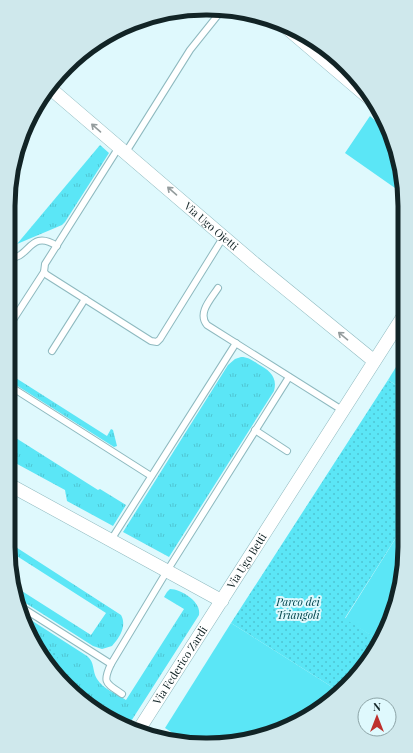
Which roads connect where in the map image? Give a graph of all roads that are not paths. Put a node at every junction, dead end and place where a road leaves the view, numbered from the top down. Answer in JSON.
{"nodes":[{"id":1,"x":218,"y":15,"type":"dead end"},
{"id":2,"x":302,"y":41,"type":"edge"},
{"id":3,"x":355,"y":86,"type":"edge"},
{"id":4,"x":54,"y":91,"type":"edge"},
{"id":5,"x":122,"y":150,"type":"junction"},
{"id":6,"x":224,"y":236,"type":"junction"},
{"id":7,"x":57,"y":246,"type":"junction"},
{"id":8,"x":15,"y":257,"type":"edge"},
{"id":9,"x":44,"y":272,"type":"junction"},
{"id":10,"x":218,"y":288,"type":"dead end"},
{"id":11,"x":85,"y":299,"type":"junction"},
{"id":12,"x":15,"y":317,"type":"edge"},
{"id":13,"x":398,"y":324,"type":"edge"},
{"id":14,"x":236,"y":344,"type":"junction"},
{"id":15,"x":52,"y":351,"type":"dead end"},
{"id":16,"x":374,"y":361,"type":"junction"},
{"id":17,"x":289,"y":377,"type":"junction"},
{"id":18,"x":15,"y":389,"type":"edge"},
{"id":19,"x":342,"y":410,"type":"junction"},
{"id":20,"x":255,"y":430,"type":"junction"},
{"id":21,"x":287,"y":451,"type":"dead end"},
{"id":22,"x":151,"y":476,"type":"junction"},
{"id":23,"x":15,"y":488,"type":"edge"},
{"id":24,"x":110,"y":540,"type":"junction"},
{"id":25,"x":167,"y":571,"type":"junction"},
{"id":26,"x":222,"y":601,"type":"junction"},
{"id":27,"x":25,"y":609,"type":"edge"},
{"id":28,"x":111,"y":664,"type":"junction"},
{"id":29,"x":122,"y":694,"type":"dead end"},
{"id":30,"x":141,"y":726,"type":"edge"}],
"edges":[{"from":1,"to":5,"type":"lane"},
{"from":2,"to":3,"type":"street"},
{"from":5,"to":4,"type":"street","name":"Via Ugo Ojetti","one_way":true},
{"from":6,"to":5,"type":"street","name":"Via Ugo Ojetti","one_way":true},
{"from":5,"to":7,"type":"lane"},
{"from":6,"to":11,"type":"lane"},
{"from":16,"to":6,"type":"street","name":"Via Ugo Ojetti","one_way":true},
{"from":7,"to":8,"type":"lane"},
{"from":7,"to":9,"type":"lane"},
{"from":9,"to":11,"type":"lane"},
{"from":9,"to":12,"type":"lane"},
{"from":10,"to":14,"type":"lane"},
{"from":11,"to":15,"type":"lane"},
{"from":13,"to":16,"type":"street","name":"Via Ugo Betti"},
{"from":14,"to":17,"type":"lane"},
{"from":14,"to":22,"type":"lane"},
{"from":16,"to":19,"type":"street","name":"Via Ugo Betti"},
{"from":17,"to":19,"type":"lane"},
{"from":17,"to":20,"type":"lane"},
{"from":18,"to":22,"type":"lane"},
{"from":19,"to":26,"type":"street","name":"Via Ugo Betti"},
{"from":20,"to":21,"type":"lane"},
{"from":20,"to":25,"type":"lane"},
{"from":22,"to":24,"type":"lane"},
{"from":23,"to":24,"type":"street","name":"Via Ugo Betti"},
{"from":24,"to":25,"type":"street","name":"Via Ugo Betti"},
{"from":25,"to":26,"type":"street","name":"Via Ugo Betti"},
{"from":25,"to":28,"type":"lane"},
{"from":26,"to":30,"type":"street","name":"Via Federico Zardi"},
{"from":27,"to":28,"type":"lane"},
{"from":28,"to":29,"type":"lane"}]}
